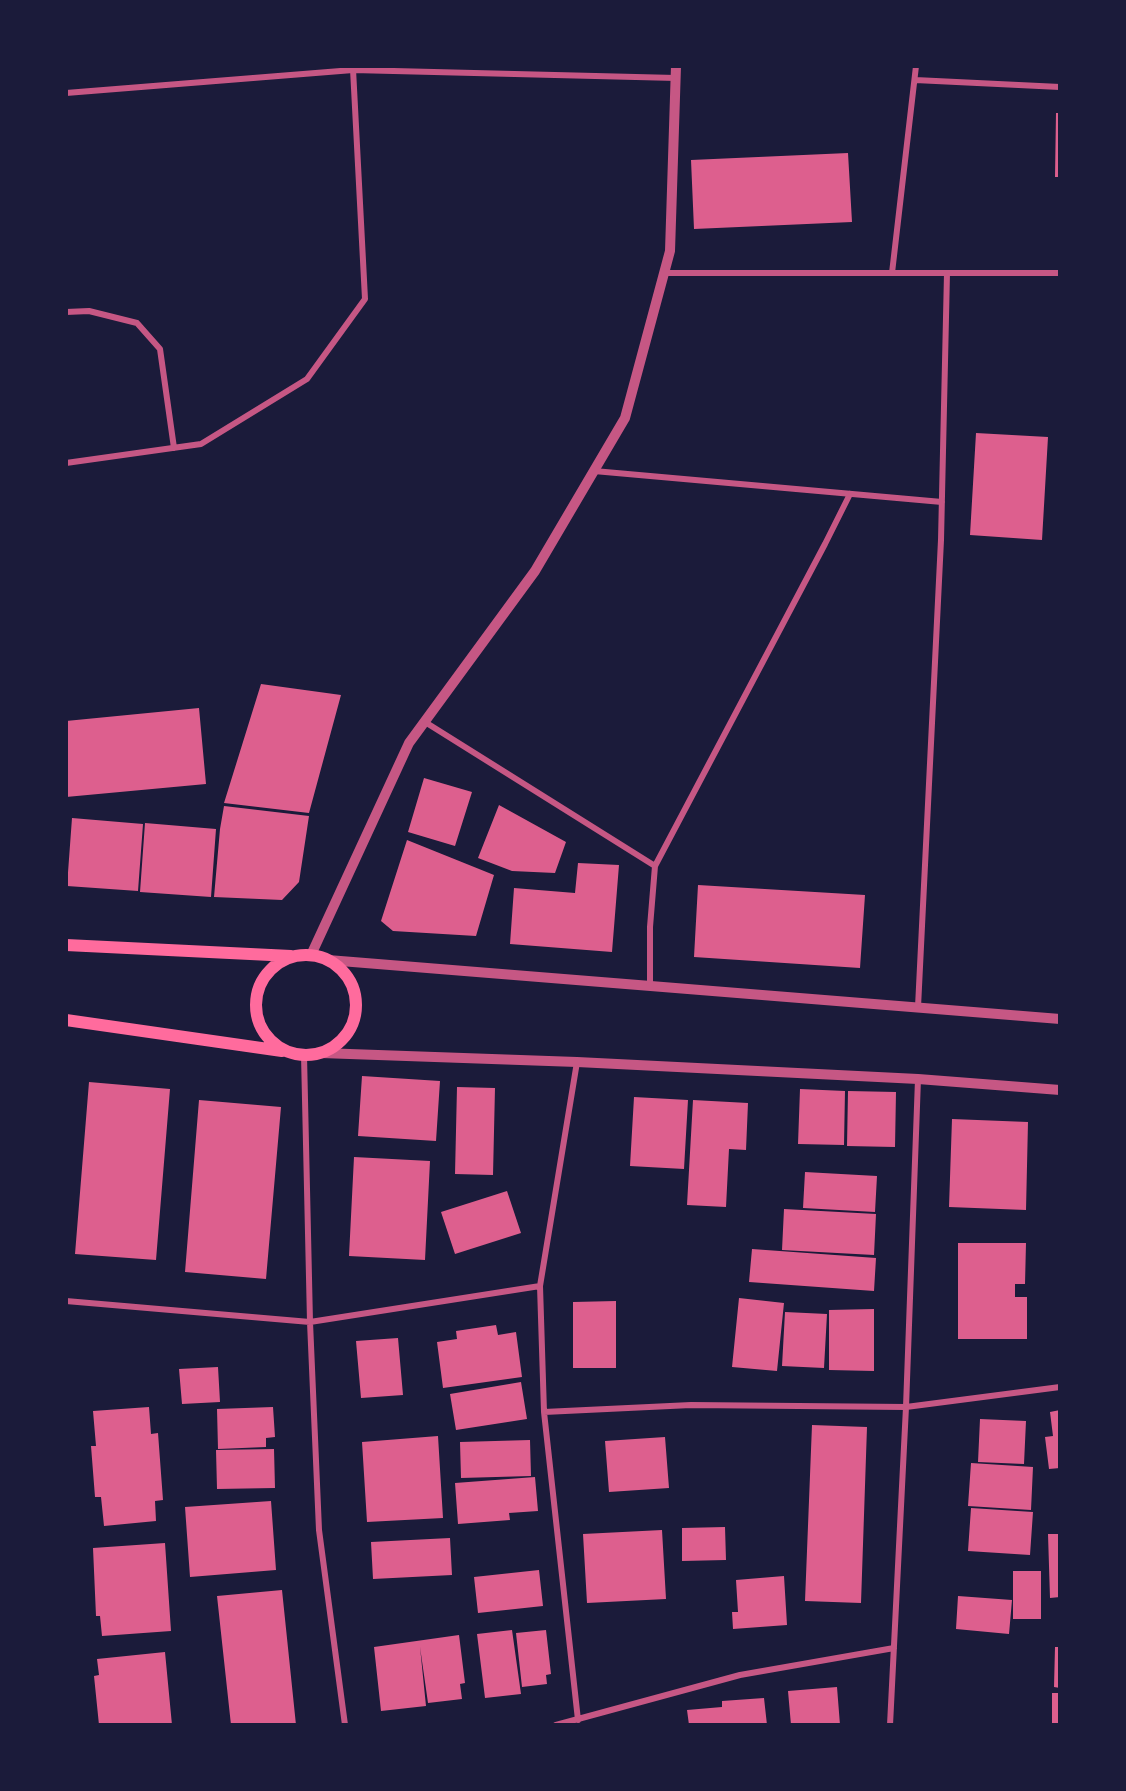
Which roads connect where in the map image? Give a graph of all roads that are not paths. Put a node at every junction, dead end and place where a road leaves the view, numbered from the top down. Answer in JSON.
{"nodes":[{"id":1,"x":676,"y":66,"type":"edge"},
{"id":2,"x":916,"y":66,"type":"edge"},
{"id":3,"x":353,"y":68,"type":"edge"},
{"id":4,"x":676,"y":78,"type":"junction"},
{"id":5,"x":915,"y":80,"type":"junction"},
{"id":6,"x":1060,"y":87,"type":"edge"},
{"id":7,"x":66,"y":93,"type":"edge"},
{"id":8,"x":664,"y":273,"type":"junction"},
{"id":9,"x":892,"y":273,"type":"junction"},
{"id":10,"x":946,"y":273,"type":"junction"},
{"id":11,"x":1060,"y":273,"type":"edge"},
{"id":12,"x":66,"y":312,"type":"edge"},
{"id":13,"x":174,"y":448,"type":"junction"},
{"id":14,"x":66,"y":463,"type":"edge"},
{"id":15,"x":594,"y":471,"type":"junction"},
{"id":16,"x":849,"y":494,"type":"junction"},
{"id":17,"x":942,"y":501,"type":"junction"},
{"id":18,"x":425,"y":722,"type":"junction"},
{"id":19,"x":655,"y":866,"type":"junction"},
{"id":20,"x":66,"y":945,"type":"edge"},
{"id":21,"x":311,"y":955,"type":"junction"},
{"id":22,"x":295,"y":956,"type":"junction"},
{"id":23,"x":327,"y":960,"type":"junction"},
{"id":24,"x":650,"y":986,"type":"junction"},
{"id":25,"x":918,"y":1007,"type":"junction"},
{"id":26,"x":1060,"y":1019,"type":"edge"},
{"id":27,"x":66,"y":1020,"type":"edge"},
{"id":28,"x":288,"y":1052,"type":"junction"},
{"id":29,"x":321,"y":1053,"type":"junction"},
{"id":30,"x":304,"y":1055,"type":"junction"},
{"id":31,"x":577,"y":1062,"type":"junction"},
{"id":32,"x":918,"y":1079,"type":"junction"},
{"id":33,"x":1060,"y":1090,"type":"edge"},
{"id":34,"x":540,"y":1286,"type":"junction"},
{"id":35,"x":66,"y":1301,"type":"edge"},
{"id":36,"x":310,"y":1322,"type":"junction"},
{"id":37,"x":1060,"y":1387,"type":"edge"},
{"id":38,"x":906,"y":1407,"type":"junction"},
{"id":39,"x":544,"y":1412,"type":"junction"},
{"id":40,"x":894,"y":1648,"type":"junction"},
{"id":41,"x":578,"y":1720,"type":"junction"},
{"id":42,"x":345,"y":1725,"type":"edge"},
{"id":43,"x":556,"y":1725,"type":"edge"},
{"id":44,"x":890,"y":1725,"type":"edge"}],
"edges":[{"from":1,"to":4,"type":"street"},
{"from":2,"to":5,"type":"street"},
{"from":3,"to":4,"type":"street"},
{"from":3,"to":7,"type":"street"},
{"from":3,"to":13,"type":"street"},
{"from":4,"to":8,"type":"street"},
{"from":5,"to":6,"type":"street"},
{"from":5,"to":9,"type":"street"},
{"from":8,"to":9,"type":"street"},
{"from":8,"to":15,"type":"street"},
{"from":9,"to":10,"type":"street"},
{"from":10,"to":11,"type":"street"},
{"from":10,"to":17,"type":"street"},
{"from":12,"to":13,"type":"street"},
{"from":13,"to":14,"type":"street"},
{"from":15,"to":16,"type":"street"},
{"from":15,"to":18,"type":"street"},
{"from":16,"to":17,"type":"street"},
{"from":16,"to":19,"type":"street"},
{"from":17,"to":25,"type":"street"},
{"from":18,"to":19,"type":"street"},
{"from":18,"to":21,"type":"street"},
{"from":19,"to":24,"type":"street"},
{"from":20,"to":22,"type":"main road"},
{"from":21,"to":22,"type":"main road"},
{"from":21,"to":23,"type":"main road"},
{"from":22,"to":28,"type":"main road"},
{"from":23,"to":24,"type":"street"},
{"from":23,"to":29,"type":"main road"},
{"from":24,"to":25,"type":"street"},
{"from":25,"to":26,"type":"street"},
{"from":27,"to":28,"type":"main road"},
{"from":28,"to":30,"type":"main road"},
{"from":29,"to":30,"type":"main road"},
{"from":29,"to":31,"type":"street"},
{"from":30,"to":36,"type":"street"},
{"from":31,"to":32,"type":"street"},
{"from":31,"to":34,"type":"street"},
{"from":32,"to":33,"type":"street"},
{"from":32,"to":38,"type":"street"},
{"from":34,"to":36,"type":"street"},
{"from":34,"to":39,"type":"street"},
{"from":35,"to":36,"type":"street"},
{"from":36,"to":42,"type":"street"},
{"from":37,"to":38,"type":"street"},
{"from":38,"to":39,"type":"street"},
{"from":38,"to":40,"type":"street"},
{"from":39,"to":41,"type":"street"},
{"from":40,"to":41,"type":"street"},
{"from":40,"to":44,"type":"street"},
{"from":41,"to":43,"type":"street"}]}
